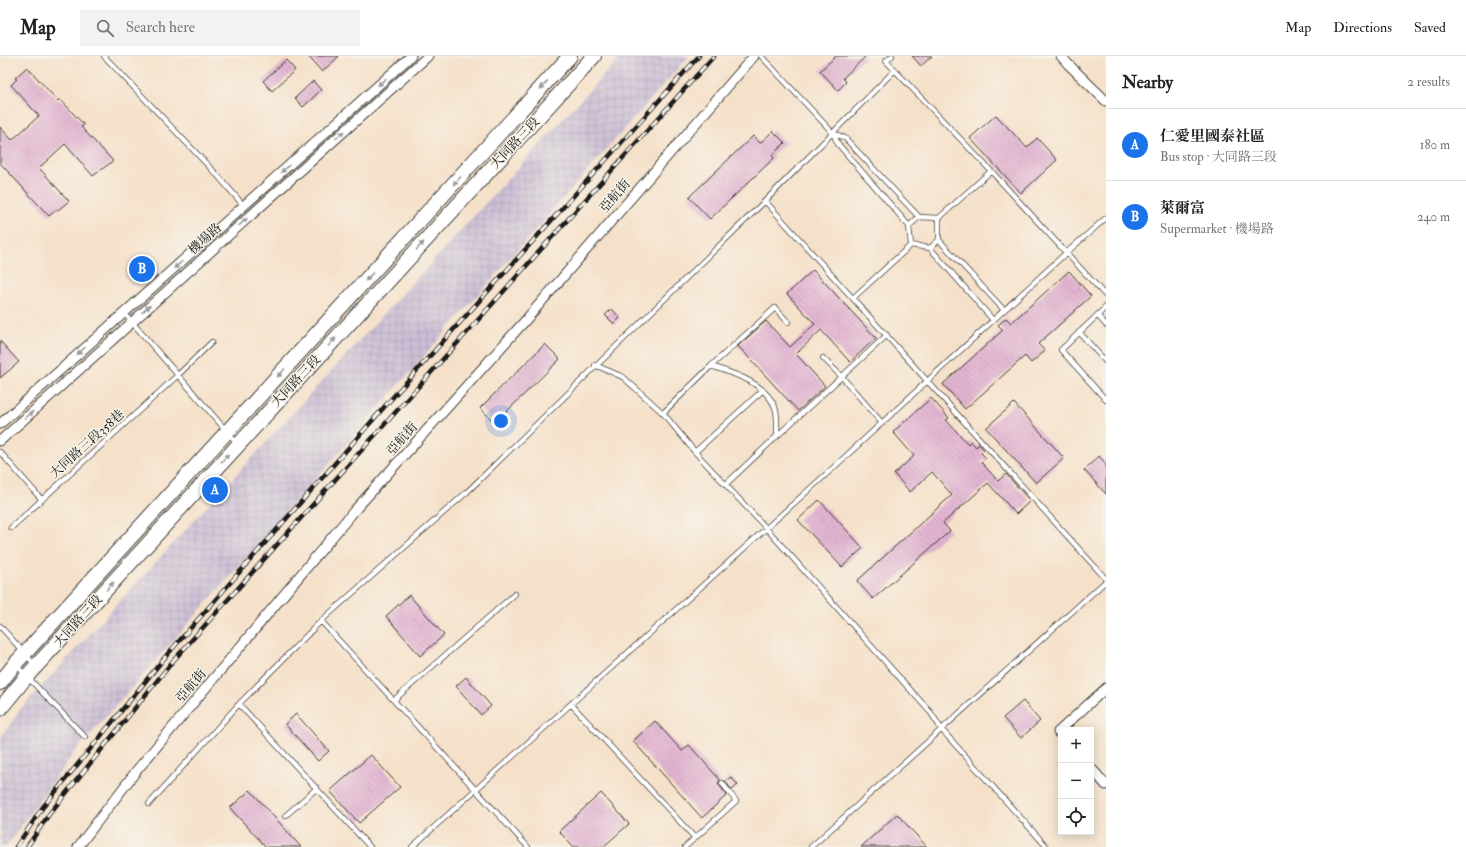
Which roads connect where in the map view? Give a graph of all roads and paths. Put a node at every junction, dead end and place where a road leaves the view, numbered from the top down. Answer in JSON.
{"nodes":[{"id":1,"x":104,"y":56,"type":"edge"},
{"id":2,"x":412,"y":56,"type":"edge"},
{"id":3,"x":428,"y":56,"type":"edge"},
{"id":4,"x":570,"y":56,"type":"edge"},
{"id":5,"x":594,"y":56,"type":"edge"},
{"id":6,"x":754,"y":56,"type":"edge"},
{"id":7,"x":761,"y":56,"type":"edge"},
{"id":8,"x":892,"y":56,"type":"edge"},
{"id":9,"x":1061,"y":56,"type":"edge"},
{"id":10,"x":895,"y":70,"type":"junction"},
{"id":11,"x":1106,"y":101,"type":"edge"},
{"id":12,"x":833,"y":133,"type":"junction"},
{"id":13,"x":991,"y":171,"type":"junction"},
{"id":14,"x":765,"y":201,"type":"junction"},
{"id":15,"x":244,"y":206,"type":"junction"},
{"id":16,"x":919,"y":217,"type":"junction"},
{"id":17,"x":939,"y":218,"type":"junction"},
{"id":18,"x":1106,"y":218,"type":"edge"},
{"id":19,"x":909,"y":226,"type":"junction"},
{"id":20,"x":939,"y":240,"type":"junction"},
{"id":21,"x":911,"y":245,"type":"junction"},
{"id":22,"x":930,"y":248,"type":"junction"},
{"id":23,"x":1066,"y":253,"type":"junction"},
{"id":24,"x":1106,"y":296,"type":"edge"},
{"id":25,"x":853,"y":298,"type":"junction"},
{"id":26,"x":1106,"y":307,"type":"edge"},
{"id":27,"x":1004,"y":310,"type":"junction"},
{"id":28,"x":124,"y":314,"type":"junction"},
{"id":29,"x":1097,"y":315,"type":"junction"},
{"id":30,"x":993,"y":320,"type":"junction"},
{"id":31,"x":132,"y":322,"type":"junction"},
{"id":32,"x":788,"y":322,"type":"dead end"},
{"id":33,"x":1106,"y":325,"type":"edge"},
{"id":34,"x":1080,"y":332,"type":"junction"},
{"id":35,"x":887,"y":335,"type":"junction"},
{"id":36,"x":212,"y":342,"type":"dead end"},
{"id":37,"x":823,"y":358,"type":"dead end"},
{"id":38,"x":1106,"y":362,"type":"edge"},
{"id":39,"x":595,"y":365,"type":"junction"},
{"id":40,"x":711,"y":366,"type":"junction"},
{"id":41,"x":178,"y":375,"type":"junction"},
{"id":42,"x":842,"y":377,"type":"junction"},
{"id":43,"x":929,"y":381,"type":"junction"},
{"id":44,"x":763,"y":390,"type":"junction"},
{"id":45,"x":1106,"y":400,"type":"edge"},
{"id":46,"x":663,"y":413,"type":"junction"},
{"id":47,"x":882,"y":423,"type":"junction"},
{"id":48,"x":0,"y":424,"type":"edge"},
{"id":49,"x":228,"y":432,"type":"junction"},
{"id":50,"x":777,"y":436,"type":"junction"},
{"id":51,"x":0,"y":441,"type":"edge"},
{"id":52,"x":238,"y":444,"type":"junction"},
{"id":53,"x":0,"y":452,"type":"edge"},
{"id":54,"x":695,"y":452,"type":"junction"},
{"id":55,"x":726,"y":484,"type":"junction"},
{"id":56,"x":42,"y":500,"type":"junction"},
{"id":57,"x":11,"y":528,"type":"dead end"},
{"id":58,"x":766,"y":528,"type":"junction"},
{"id":59,"x":1106,"y":580,"type":"edge"},
{"id":60,"x":515,"y":594,"type":"dead end"},
{"id":61,"x":321,"y":621,"type":"junction"},
{"id":62,"x":0,"y":626,"type":"edge"},
{"id":63,"x":20,"y":659,"type":"junction"},
{"id":64,"x":31,"y":671,"type":"junction"},
{"id":65,"x":0,"y":683,"type":"edge"},
{"id":66,"x":1106,"y":688,"type":"edge"},
{"id":67,"x":394,"y":700,"type":"junction"},
{"id":68,"x":239,"y":704,"type":"junction"},
{"id":69,"x":571,"y":704,"type":"junction"},
{"id":70,"x":0,"y":709,"type":"edge"},
{"id":71,"x":1066,"y":727,"type":"edge"},
{"id":72,"x":942,"y":730,"type":"junction"},
{"id":73,"x":85,"y":737,"type":"dead end"},
{"id":74,"x":1094,"y":771,"type":"edge"},
{"id":75,"x":722,"y":783,"type":"dead end"},
{"id":76,"x":1106,"y":785,"type":"edge"},
{"id":77,"x":316,"y":788,"type":"junction"},
{"id":78,"x":475,"y":790,"type":"junction"},
{"id":79,"x":149,"y":804,"type":"dead end"},
{"id":80,"x":285,"y":816,"type":"dead end"},
{"id":81,"x":695,"y":838,"type":"junction"},
{"id":82,"x":78,"y":847,"type":"edge"},
{"id":83,"x":370,"y":847,"type":"edge"},
{"id":84,"x":412,"y":847,"type":"edge"},
{"id":85,"x":528,"y":847,"type":"edge"},
{"id":86,"x":685,"y":847,"type":"edge"},
{"id":87,"x":811,"y":847,"type":"edge"},
{"id":88,"x":1047,"y":847,"type":"edge"}],
"edges":[{"from":1,"to":15,"type":"lane"},
{"from":2,"to":15,"type":"street","name":"機場路","one_way":true},
{"from":31,"to":3,"type":"street","name":"機場路","one_way":true},
{"from":4,"to":49,"type":"main road","name":"大同路三段","one_way":true},
{"from":52,"to":5,"type":"main road","name":"大同路三段","one_way":true},
{"from":6,"to":82,"type":"street","name":"亞航街"},
{"from":7,"to":12,"type":"lane"},
{"from":8,"to":10,"type":"lane"},
{"from":9,"to":11,"type":"street"},
{"from":10,"to":12,"type":"lane"},
{"from":10,"to":13,"type":"lane"},
{"from":12,"to":14,"type":"lane"},
{"from":12,"to":16,"type":"lane"},
{"from":12,"to":19,"type":"lane"},
{"from":13,"to":17,"type":"lane"},
{"from":13,"to":23,"type":"lane"},
{"from":14,"to":25,"type":"lane"},
{"from":14,"to":39,"type":"lane"},
{"from":15,"to":28,"type":"street","name":"機場路","one_way":true},
{"from":16,"to":17,"type":"lane"},
{"from":16,"to":19,"type":"lane"},
{"from":17,"to":20,"type":"lane"},
{"from":18,"to":23,"type":"lane"},
{"from":19,"to":21,"type":"lane"},
{"from":20,"to":22,"type":"lane"},
{"from":20,"to":27,"type":"lane"},
{"from":21,"to":22,"type":"lane"},
{"from":21,"to":25,"type":"lane"},
{"from":22,"to":30,"type":"lane"},
{"from":23,"to":24,"type":"lane"},
{"from":23,"to":27,"type":"lane"},
{"from":25,"to":35,"type":"lane"},
{"from":26,"to":29,"type":"lane"},
{"from":27,"to":30,"type":"lane"},
{"from":28,"to":31,"type":"lane"},
{"from":28,"to":48,"type":"street","name":"機場路","one_way":true},
{"from":29,"to":33,"type":"lane"},
{"from":29,"to":34,"type":"lane"},
{"from":30,"to":43,"type":"lane"},
{"from":31,"to":41,"type":"lane"},
{"from":51,"to":31,"type":"street","name":"機場路","one_way":true},
{"from":32,"to":40,"type":"lane"},
{"from":34,"to":38,"type":"lane"},
{"from":34,"to":45,"type":"lane"},
{"from":35,"to":42,"type":"lane"},
{"from":35,"to":43,"type":"lane"},
{"from":36,"to":41,"type":"lane","name":"大同路三段358巷"},
{"from":37,"to":42,"type":"lane"},
{"from":39,"to":46,"type":"lane"},
{"from":39,"to":61,"type":"lane"},
{"from":40,"to":44,"type":"lane"},
{"from":40,"to":46,"type":"lane"},
{"from":41,"to":49,"type":"lane"},
{"from":41,"to":56,"type":"lane","name":"大同路三段358巷"},
{"from":42,"to":47,"type":"lane"},
{"from":42,"to":50,"type":"lane"},
{"from":43,"to":47,"type":"lane"},
{"from":43,"to":59,"type":"lane"},
{"from":44,"to":50,"type":"lane"},
{"from":44,"to":54,"type":"lane"},
{"from":46,"to":54,"type":"lane"},
{"from":47,"to":58,"type":"lane"},
{"from":49,"to":52,"type":"lane"},
{"from":49,"to":63,"type":"main road","name":"大同路三段"},
{"from":50,"to":55,"type":"lane"},
{"from":64,"to":52,"type":"main road","name":"大同路三段","one_way":true},
{"from":53,"to":56,"type":"lane"},
{"from":54,"to":55,"type":"lane"},
{"from":55,"to":58,"type":"lane"},
{"from":56,"to":57,"type":"lane","name":"大同路三段358巷"},
{"from":58,"to":69,"type":"lane"},
{"from":58,"to":72,"type":"lane"},
{"from":59,"to":72,"type":"lane"},
{"from":60,"to":67,"type":"lane"},
{"from":61,"to":67,"type":"lane"},
{"from":61,"to":68,"type":"lane"},
{"from":62,"to":63,"type":"lane"},
{"from":63,"to":64,"type":"lane"},
{"from":63,"to":64,"type":"lane"},
{"from":63,"to":65,"type":"main road","name":"大同路三段"},
{"from":64,"to":70,"type":"main road","name":"大同路三段"},
{"from":64,"to":73,"type":"lane"},
{"from":66,"to":71,"type":"street"},
{"from":67,"to":78,"type":"lane"},
{"from":68,"to":77,"type":"lane"},
{"from":68,"to":79,"type":"lane"},
{"from":69,"to":78,"type":"lane"},
{"from":69,"to":81,"type":"lane"},
{"from":72,"to":87,"type":"lane"},
{"from":72,"to":88,"type":"lane"},
{"from":74,"to":76,"type":"street"},
{"from":75,"to":81,"type":"lane"},
{"from":77,"to":80,"type":"lane"},
{"from":77,"to":83,"type":"lane"},
{"from":78,"to":84,"type":"lane"},
{"from":78,"to":85,"type":"lane"},
{"from":81,"to":86,"type":"lane"}]}
